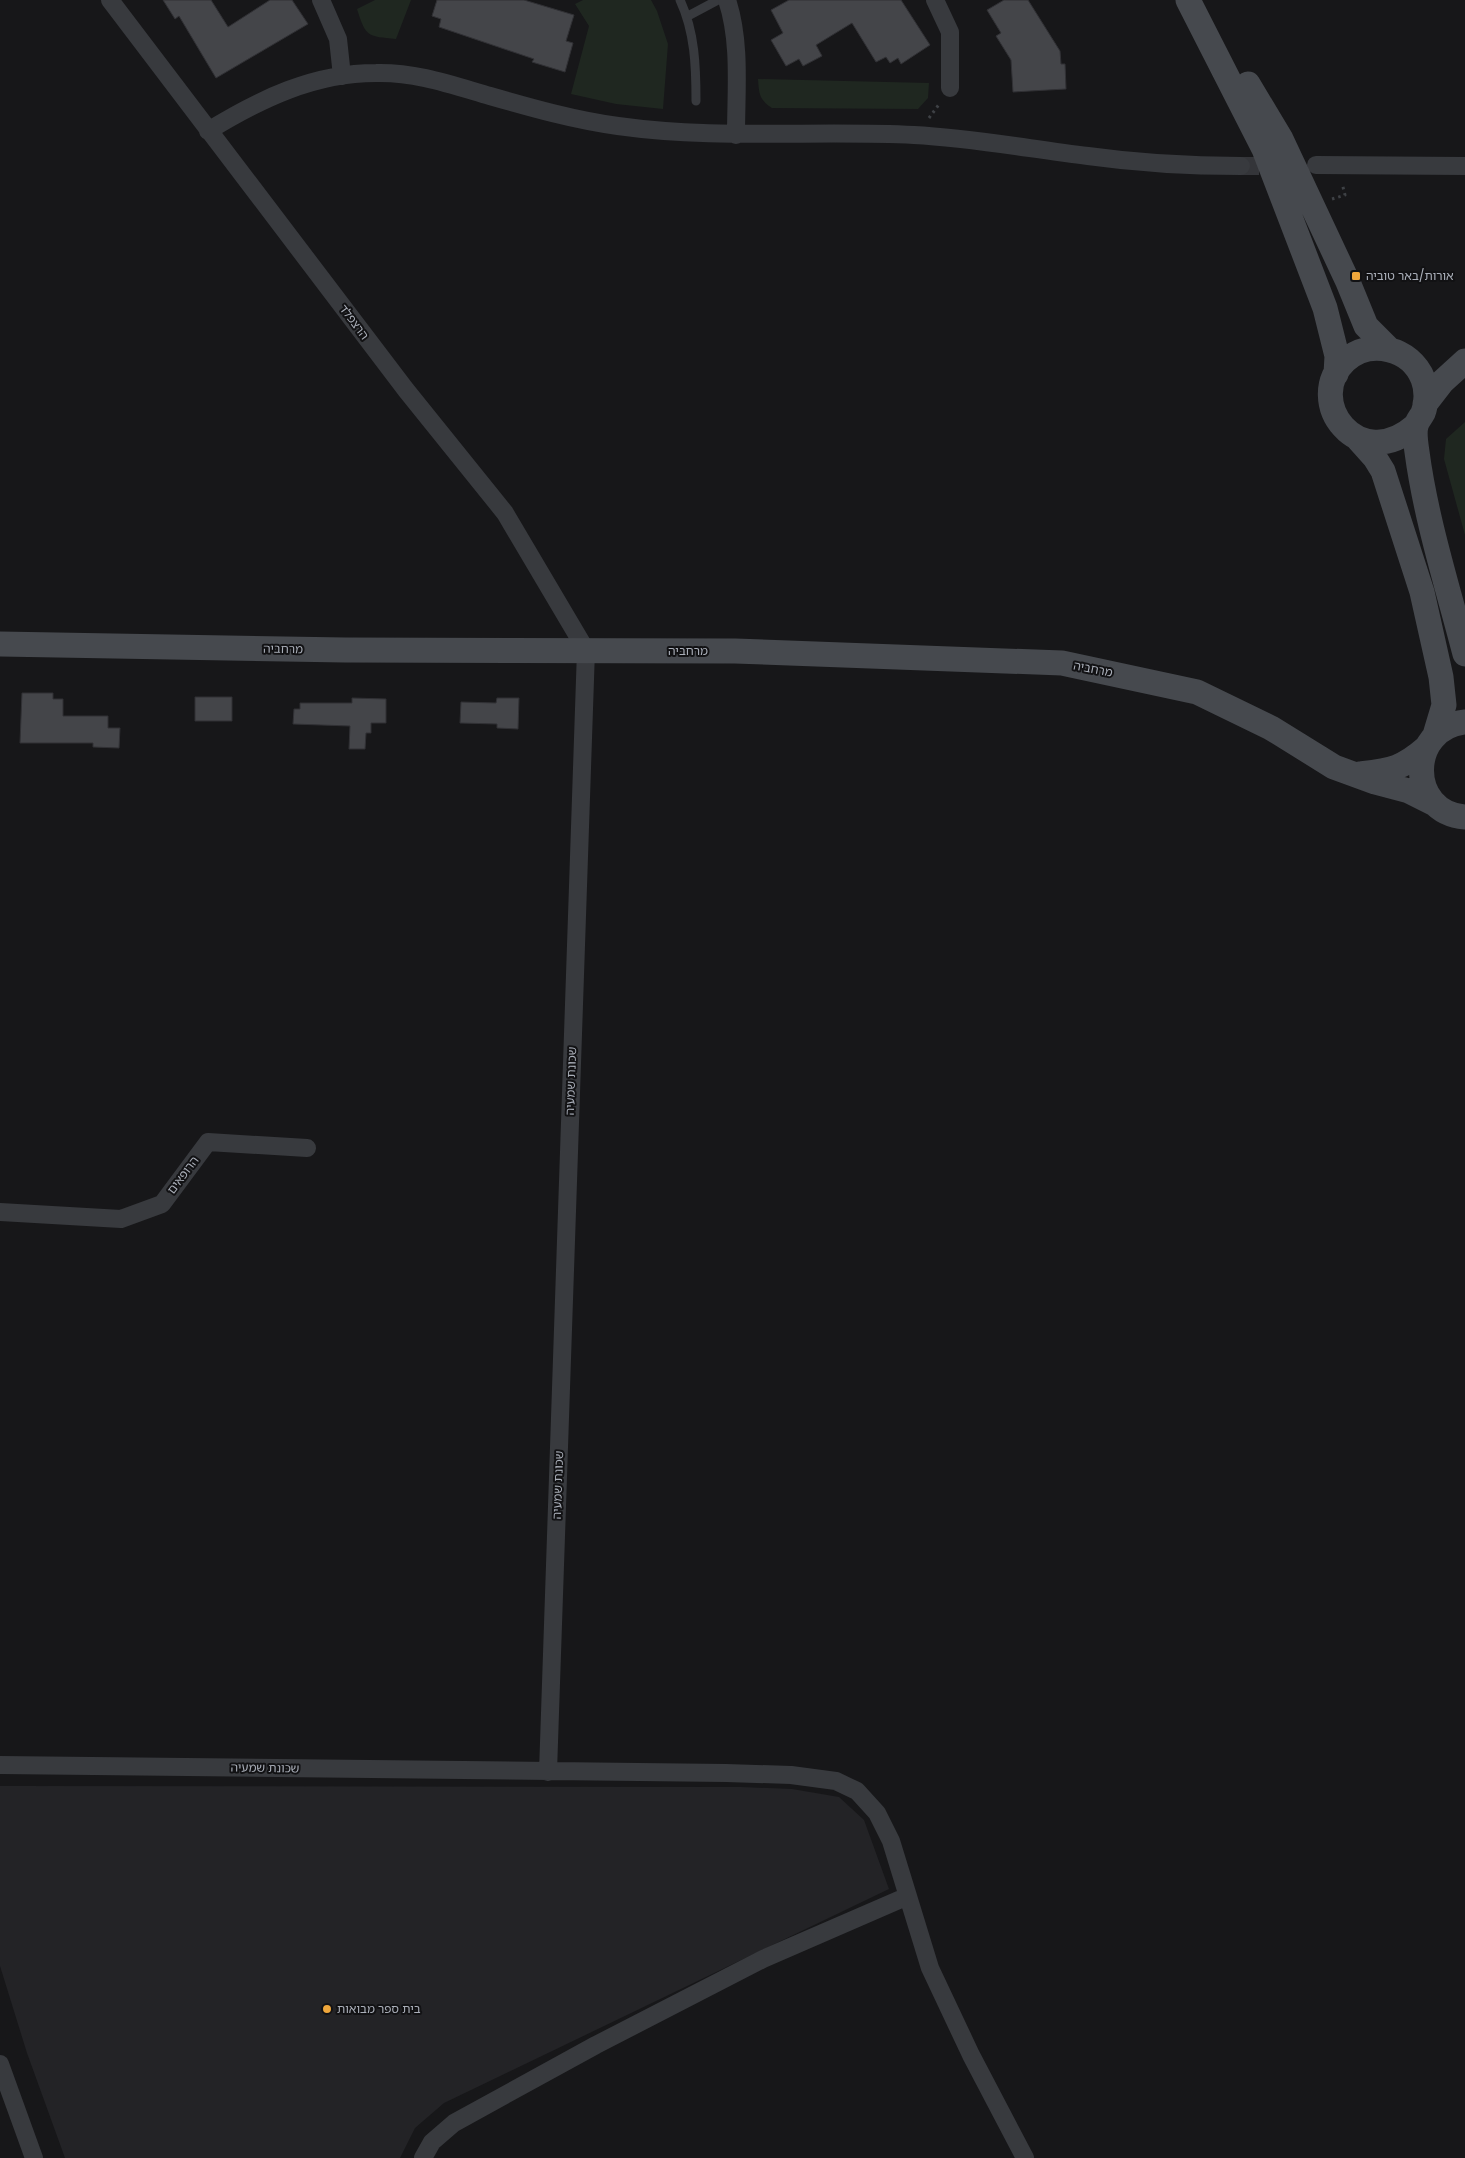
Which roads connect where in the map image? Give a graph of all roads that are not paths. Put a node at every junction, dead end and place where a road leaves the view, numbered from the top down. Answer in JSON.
{"nodes":[{"id":1,"x":110,"y":0,"type":"edge"},
{"id":2,"x":320,"y":0,"type":"edge"},
{"id":3,"x":680,"y":0,"type":"edge"},
{"id":4,"x":718,"y":0,"type":"edge"},
{"id":5,"x":727,"y":0,"type":"edge"},
{"id":6,"x":935,"y":0,"type":"edge"},
{"id":7,"x":1188,"y":0,"type":"edge"},
{"id":8,"x":1199,"y":0,"type":"edge"},
{"id":9,"x":688,"y":16,"type":"junction"},
{"id":10,"x":342,"y":76,"type":"junction"},
{"id":11,"x":950,"y":88,"type":"road end"},
{"id":12,"x":696,"y":101,"type":"dead end"},
{"id":13,"x":208,"y":131,"type":"junction"},
{"id":14,"x":736,"y":135,"type":"junction"},
{"id":15,"x":1241,"y":166,"type":"tunnel mouth"},
{"id":16,"x":1316,"y":166,"type":"dead end"},
{"id":17,"x":1465,"y":166,"type":"edge"},
{"id":18,"x":1399,"y":355,"type":"junction"},
{"id":19,"x":1465,"y":355,"type":"edge"},
{"id":20,"x":1465,"y":361,"type":"edge"},
{"id":21,"x":1336,"y":374,"type":"junction"},
{"id":22,"x":1420,"y":415,"type":"junction"},
{"id":23,"x":1358,"y":439,"type":"junction"},
{"id":24,"x":0,"y":644,"type":"edge"},
{"id":25,"x":586,"y":650,"type":"junction"},
{"id":26,"x":1465,"y":654,"type":"edge"},
{"id":27,"x":1465,"y":722,"type":"edge"},
{"id":28,"x":1431,"y":741,"type":"junction"},
{"id":29,"x":1352,"y":775,"type":"junction"},
{"id":30,"x":1449,"y":811,"type":"edge"},
{"id":31,"x":1465,"y":832,"type":"edge"},
{"id":32,"x":307,"y":1148,"type":"dead end"},
{"id":33,"x":0,"y":1212,"type":"edge"},
{"id":34,"x":0,"y":1765,"type":"edge"},
{"id":35,"x":548,"y":1772,"type":"junction"},
{"id":36,"x":908,"y":1896,"type":"junction"},
{"id":37,"x":0,"y":2064,"type":"edge"},
{"id":38,"x":34,"y":2158,"type":"edge"},
{"id":39,"x":422,"y":2158,"type":"edge"},
{"id":40,"x":1025,"y":2158,"type":"edge"}],
"edges":[{"from":1,"to":13,"type":"street","name":"הרצפלד"},
{"from":2,"to":10,"type":"street"},
{"from":3,"to":9,"type":"lane"},
{"from":4,"to":9,"type":"lane"},
{"from":5,"to":14,"type":"street"},
{"from":6,"to":11,"type":"street"},
{"from":7,"to":21,"type":"main road"},
{"from":8,"to":18,"type":"main road"},
{"from":9,"to":12,"type":"lane"},
{"from":10,"to":13,"type":"street"},
{"from":10,"to":14,"type":"street"},
{"from":13,"to":25,"type":"street","name":"הרצפלד"},
{"from":14,"to":15,"type":"street"},
{"from":16,"to":17,"type":"street"},
{"from":18,"to":19,"type":"main road"},
{"from":18,"to":21,"type":"main road"},
{"from":18,"to":22,"type":"main road"},
{"from":20,"to":22,"type":"main road"},
{"from":21,"to":23,"type":"main road"},
{"from":22,"to":23,"type":"main road"},
{"from":22,"to":26,"type":"main road"},
{"from":23,"to":28,"type":"main road"},
{"from":24,"to":25,"type":"main road","name":"מרחביה"},
{"from":25,"to":29,"type":"main road","name":"מרחביה"},
{"from":25,"to":35,"type":"street","name":"שכונת שמעיה"},
{"from":27,"to":28,"type":"main road"},
{"from":28,"to":29,"type":"main road"},
{"from":28,"to":30,"type":"main road"},
{"from":29,"to":30,"type":"main road","name":"מרחביה"},
{"from":30,"to":31,"type":"main road"},
{"from":32,"to":33,"type":"street","name":"הרופאים"},
{"from":34,"to":35,"type":"street","name":"שכונת שמעיה"},
{"from":35,"to":36,"type":"street"},
{"from":36,"to":39,"type":"street"},
{"from":36,"to":40,"type":"street"},
{"from":37,"to":38,"type":"street"}]}
